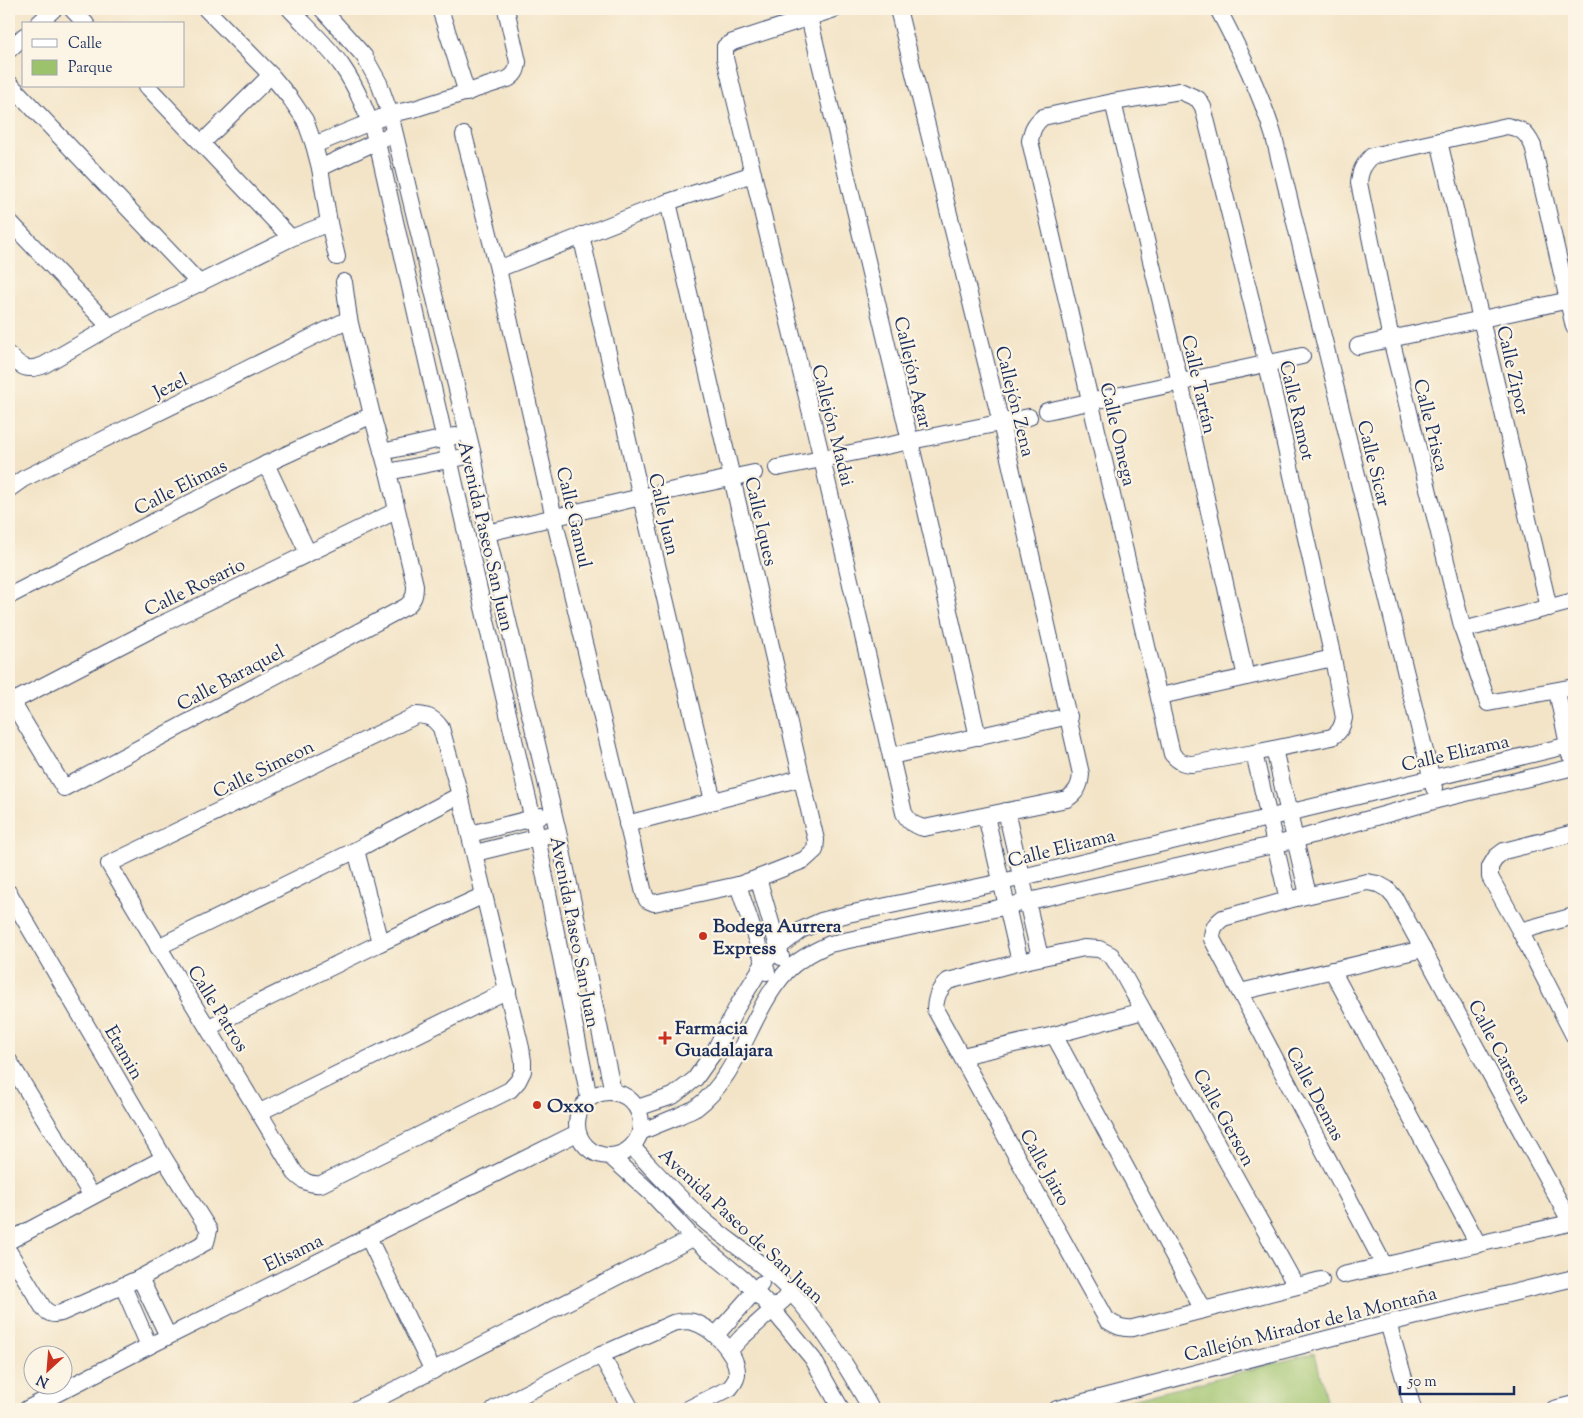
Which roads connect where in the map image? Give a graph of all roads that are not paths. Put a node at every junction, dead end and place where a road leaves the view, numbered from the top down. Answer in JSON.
{"nodes":[{"id":1,"x":54,"y":9,"type":"edge"},
{"id":2,"x":72,"y":9,"type":"edge"},
{"id":3,"x":206,"y":9,"type":"edge"},
{"id":4,"x":290,"y":9,"type":"edge"},
{"id":5,"x":322,"y":9,"type":"edge"},
{"id":6,"x":440,"y":9,"type":"edge"},
{"id":7,"x":506,"y":9,"type":"edge"},
{"id":8,"x":835,"y":9,"type":"edge"},
{"id":9,"x":898,"y":9,"type":"edge"},
{"id":10,"x":1218,"y":9,"type":"edge"},
{"id":11,"x":809,"y":17,"type":"junction"},
{"id":12,"x":40,"y":22,"type":"edge"},
{"id":13,"x":84,"y":22,"type":"edge"},
{"id":14,"x":22,"y":38,"type":"edge"},
{"id":15,"x":9,"y":50,"type":"edge"},
{"id":16,"x":271,"y":76,"type":"junction"},
{"id":17,"x":9,"y":83,"type":"edge"},
{"id":18,"x":149,"y":88,"type":"edge"},
{"id":19,"x":467,"y":93,"type":"junction"},
{"id":20,"x":1112,"y":102,"type":"junction"},
{"id":21,"x":414,"y":109,"type":"junction"},
{"id":22,"x":390,"y":114,"type":"junction"},
{"id":23,"x":370,"y":122,"type":"junction"},
{"id":24,"x":394,"y":132,"type":"junction"},
{"id":25,"x":464,"y":136,"type":"dead end"},
{"id":26,"x":1439,"y":141,"type":"junction"},
{"id":27,"x":377,"y":142,"type":"junction"},
{"id":28,"x":202,"y":143,"type":"junction"},
{"id":29,"x":314,"y":145,"type":"junction"},
{"id":30,"x":320,"y":168,"type":"junction"},
{"id":31,"x":753,"y":174,"type":"junction"},
{"id":32,"x":668,"y":202,"type":"junction"},
{"id":33,"x":9,"y":221,"type":"edge"},
{"id":34,"x":329,"y":223,"type":"junction"},
{"id":35,"x":582,"y":235,"type":"junction"},
{"id":36,"x":291,"y":238,"type":"junction"},
{"id":37,"x":337,"y":258,"type":"dead end"},
{"id":38,"x":498,"y":269,"type":"junction"},
{"id":39,"x":344,"y":282,"type":"dead end"},
{"id":40,"x":200,"y":284,"type":"junction"},
{"id":41,"x":1571,"y":300,"type":"edge"},
{"id":42,"x":349,"y":319,"type":"junction"},
{"id":43,"x":1481,"y":319,"type":"junction"},
{"id":44,"x":110,"y":326,"type":"junction"},
{"id":45,"x":1574,"y":327,"type":"edge"},
{"id":46,"x":1390,"y":339,"type":"junction"},
{"id":47,"x":1358,"y":346,"type":"dead end"},
{"id":48,"x":9,"y":355,"type":"edge"},
{"id":49,"x":1302,"y":356,"type":"dead end"},
{"id":50,"x":1267,"y":364,"type":"junction"},
{"id":51,"x":1180,"y":382,"type":"junction"},
{"id":52,"x":1091,"y":402,"type":"junction"},
{"id":53,"x":1047,"y":411,"type":"dead end"},
{"id":54,"x":372,"y":415,"type":"junction"},
{"id":55,"x":1029,"y":417,"type":"dead end"},
{"id":56,"x":1001,"y":423,"type":"junction"},
{"id":57,"x":467,"y":434,"type":"junction"},
{"id":58,"x":444,"y":438,"type":"junction"},
{"id":59,"x":910,"y":441,"type":"junction"},
{"id":60,"x":382,"y":452,"type":"junction"},
{"id":61,"x":473,"y":455,"type":"junction"},
{"id":62,"x":450,"y":459,"type":"junction"},
{"id":63,"x":822,"y":459,"type":"junction"},
{"id":64,"x":266,"y":464,"type":"junction"},
{"id":65,"x":777,"y":468,"type":"dead end"},
{"id":66,"x":388,"y":472,"type":"junction"},
{"id":67,"x":754,"y":473,"type":"dead end"},
{"id":68,"x":731,"y":478,"type":"junction"},
{"id":69,"x":9,"y":488,"type":"edge"},
{"id":70,"x":641,"y":497,"type":"junction"},
{"id":71,"x":396,"y":510,"type":"junction"},
{"id":72,"x":554,"y":518,"type":"junction"},
{"id":73,"x":487,"y":533,"type":"junction"},
{"id":74,"x":308,"y":553,"type":"junction"},
{"id":75,"x":9,"y":596,"type":"edge"},
{"id":76,"x":1574,"y":601,"type":"edge"},
{"id":77,"x":1548,"y":608,"type":"junction"},
{"id":78,"x":1463,"y":630,"type":"junction"},
{"id":79,"x":1333,"y":658,"type":"junction"},
{"id":80,"x":1246,"y":677,"type":"junction"},
{"id":81,"x":1574,"y":687,"type":"edge"},
{"id":82,"x":1556,"y":691,"type":"junction"},
{"id":83,"x":1160,"y":696,"type":"junction"},
{"id":84,"x":10,"y":699,"type":"edge"},
{"id":85,"x":1069,"y":716,"type":"junction"},
{"id":86,"x":978,"y":737,"type":"junction"},
{"id":87,"x":1571,"y":745,"type":"edge"},
{"id":88,"x":1274,"y":749,"type":"junction"},
{"id":89,"x":1254,"y":753,"type":"junction"},
{"id":90,"x":891,"y":756,"type":"junction"},
{"id":91,"x":1574,"y":769,"type":"edge"},
{"id":92,"x":801,"y":778,"type":"junction"},
{"id":93,"x":1432,"y":778,"type":"junction"},
{"id":94,"x":460,"y":795,"type":"junction"},
{"id":95,"x":1437,"y":800,"type":"junction"},
{"id":96,"x":713,"y":801,"type":"junction"},
{"id":97,"x":1006,"y":812,"type":"junction"},
{"id":98,"x":553,"y":813,"type":"junction"},
{"id":99,"x":1289,"y":813,"type":"junction"},
{"id":100,"x":986,"y":816,"type":"junction"},
{"id":101,"x":532,"y":818,"type":"junction"},
{"id":102,"x":1270,"y":818,"type":"junction"},
{"id":103,"x":627,"y":824,"type":"junction"},
{"id":104,"x":558,"y":832,"type":"junction"},
{"id":105,"x":1574,"y":833,"type":"edge"},
{"id":106,"x":470,"y":834,"type":"junction"},
{"id":107,"x":537,"y":837,"type":"junction"},
{"id":108,"x":1294,"y":840,"type":"junction"},
{"id":109,"x":1276,"y":844,"type":"junction"},
{"id":110,"x":356,"y":850,"type":"junction"},
{"id":111,"x":475,"y":853,"type":"junction"},
{"id":112,"x":109,"y":864,"type":"joint"},
{"id":113,"x":1021,"y":877,"type":"junction"},
{"id":114,"x":758,"y":878,"type":"junction"},
{"id":115,"x":1002,"y":882,"type":"junction"},
{"id":116,"x":738,"y":885,"type":"junction"},
{"id":117,"x":9,"y":893,"type":"edge"},
{"id":118,"x":484,"y":895,"type":"junction"},
{"id":119,"x":1308,"y":895,"type":"junction"},
{"id":120,"x":1288,"y":900,"type":"junction"},
{"id":121,"x":1026,"y":901,"type":"junction"},
{"id":122,"x":1008,"y":906,"type":"junction"},
{"id":123,"x":1574,"y":916,"type":"edge"},
{"id":124,"x":1520,"y":931,"type":"junction"},
{"id":125,"x":380,"y":943,"type":"junction"},
{"id":126,"x":158,"y":947,"type":"junction"},
{"id":127,"x":778,"y":948,"type":"junction"},
{"id":128,"x":1423,"y":949,"type":"junction"},
{"id":129,"x":1040,"y":958,"type":"junction"},
{"id":130,"x":1020,"y":962,"type":"junction"},
{"id":131,"x":764,"y":963,"type":"junction"},
{"id":132,"x":1332,"y":970,"type":"junction"},
{"id":133,"x":787,"y":971,"type":"junction"},
{"id":134,"x":773,"y":989,"type":"junction"},
{"id":135,"x":508,"y":990,"type":"junction"},
{"id":136,"x":1240,"y":992,"type":"junction"},
{"id":137,"x":935,"y":1009,"type":"joint"},
{"id":138,"x":1143,"y":1010,"type":"junction"},
{"id":139,"x":209,"y":1027,"type":"junction"},
{"id":140,"x":1054,"y":1035,"type":"junction"},
{"id":141,"x":1574,"y":1036,"type":"edge"},
{"id":142,"x":962,"y":1056,"type":"junction"},
{"id":143,"x":9,"y":1061,"type":"edge"},
{"id":144,"x":613,"y":1092,"type":"junction"},
{"id":145,"x":589,"y":1098,"type":"junction"},
{"id":146,"x":637,"y":1108,"type":"junction"},
{"id":147,"x":260,"y":1112,"type":"junction"},
{"id":148,"x":640,"y":1132,"type":"junction"},
{"id":149,"x":577,"y":1133,"type":"junction"},
{"id":150,"x":632,"y":1147,"type":"junction"},
{"id":151,"x":610,"y":1156,"type":"junction"},
{"id":152,"x":164,"y":1158,"type":"junction"},
{"id":153,"x":92,"y":1196,"type":"junction"},
{"id":154,"x":1573,"y":1222,"type":"edge"},
{"id":155,"x":368,"y":1237,"type":"junction"},
{"id":156,"x":694,"y":1238,"type":"junction"},
{"id":157,"x":9,"y":1241,"type":"edge"},
{"id":158,"x":1478,"y":1244,"type":"junction"},
{"id":159,"x":9,"y":1252,"type":"edge"},
{"id":160,"x":1384,"y":1266,"type":"junction"},
{"id":161,"x":771,"y":1273,"type":"junction"},
{"id":162,"x":1343,"y":1275,"type":"dead end"},
{"id":163,"x":140,"y":1278,"type":"junction"},
{"id":164,"x":1574,"y":1278,"type":"edge"},
{"id":165,"x":1320,"y":1280,"type":"dead end"},
{"id":166,"x":123,"y":1286,"type":"junction"},
{"id":167,"x":1296,"y":1286,"type":"junction"},
{"id":168,"x":755,"y":1291,"type":"junction"},
{"id":169,"x":791,"y":1292,"type":"junction"},
{"id":170,"x":772,"y":1309,"type":"junction"},
{"id":171,"x":1203,"y":1310,"type":"junction"},
{"id":172,"x":1388,"y":1323,"type":"junction"},
{"id":173,"x":716,"y":1335,"type":"junction"},
{"id":174,"x":168,"y":1336,"type":"junction"},
{"id":175,"x":149,"y":1346,"type":"junction"},
{"id":176,"x":730,"y":1351,"type":"junction"},
{"id":177,"x":601,"y":1355,"type":"junction"},
{"id":178,"x":432,"y":1371,"type":"junction"},
{"id":179,"x":1574,"y":1404,"type":"edge"},
{"id":180,"x":27,"y":1409,"type":"edge"},
{"id":181,"x":357,"y":1409,"type":"edge"},
{"id":182,"x":494,"y":1409,"type":"edge"},
{"id":183,"x":631,"y":1409,"type":"edge"},
{"id":184,"x":688,"y":1409,"type":"edge"},
{"id":185,"x":841,"y":1409,"type":"edge"},
{"id":186,"x":871,"y":1409,"type":"edge"},
{"id":187,"x":1057,"y":1409,"type":"edge"},
{"id":188,"x":1413,"y":1409,"type":"edge"},
{"id":189,"x":1554,"y":1409,"type":"edge"}],
"edges":[{"from":1,"to":12,"type":"street"},
{"from":2,"to":13,"type":"street"},
{"from":3,"to":16,"type":"street"},
{"from":4,"to":23,"type":"street","name":"Avenida Paseo San Juan"},
{"from":5,"to":22,"type":"street","name":"Avenida Paseo San Juan"},
{"from":6,"to":19,"type":"street"},
{"from":7,"to":19,"type":"street"},
{"from":8,"to":11,"type":"street"},
{"from":9,"to":56,"type":"street","name":"Callejón Zena"},
{"from":10,"to":93,"type":"street","name":"Calle Sicar"},
{"from":11,"to":31,"type":"street","name":"Callejón Madai"},
{"from":11,"to":59,"type":"street","name":"Callejón Agar"},
{"from":14,"to":15,"type":"street"},
{"from":16,"to":28,"type":"street"},
{"from":16,"to":29,"type":"street"},
{"from":17,"to":40,"type":"street"},
{"from":18,"to":28,"type":"street"},
{"from":19,"to":21,"type":"street"},
{"from":20,"to":50,"type":"street","name":"Calle Ramot"},
{"from":20,"to":51,"type":"street","name":"Calle Tartán"},
{"from":20,"to":52,"type":"street","name":"Calle Omega"},
{"from":21,"to":22,"type":"street"},
{"from":21,"to":24,"type":"street"},
{"from":22,"to":23,"type":"street"},
{"from":22,"to":24,"type":"street","name":"Avenida Paseo San Juan"},
{"from":23,"to":27,"type":"street","name":"Avenida Paseo San Juan"},
{"from":23,"to":29,"type":"street"},
{"from":24,"to":27,"type":"street"},
{"from":24,"to":57,"type":"street","name":"Avenida Paseo San Juan"},
{"from":25,"to":38,"type":"street","name":"Calle Gamul"},
{"from":26,"to":41,"type":"street"},
{"from":26,"to":43,"type":"street","name":"Calle Zipor"},
{"from":26,"to":46,"type":"street","name":"Calle Prisca"},
{"from":27,"to":30,"type":"street"},
{"from":27,"to":58,"type":"street","name":"Avenida Paseo San Juan"},
{"from":28,"to":36,"type":"street"},
{"from":29,"to":30,"type":"street"},
{"from":30,"to":34,"type":"street"},
{"from":31,"to":32,"type":"street"},
{"from":31,"to":63,"type":"street","name":"Callejón Madai"},
{"from":32,"to":35,"type":"street"},
{"from":32,"to":68,"type":"street","name":"Calle Iques"},
{"from":33,"to":44,"type":"street"},
{"from":34,"to":36,"type":"street"},
{"from":34,"to":37,"type":"street"},
{"from":35,"to":38,"type":"street"},
{"from":35,"to":70,"type":"street","name":"Calle Juan"},
{"from":36,"to":40,"type":"street"},
{"from":38,"to":72,"type":"street","name":"Calle Gamul"},
{"from":39,"to":42,"type":"street"},
{"from":40,"to":44,"type":"street"},
{"from":41,"to":43,"type":"street"},
{"from":41,"to":45,"type":"street"},
{"from":42,"to":54,"type":"street"},
{"from":42,"to":69,"type":"street","name":"Jezel"},
{"from":43,"to":46,"type":"street"},
{"from":43,"to":77,"type":"street","name":"Calle Zipor"},
{"from":44,"to":48,"type":"street"},
{"from":46,"to":47,"type":"street"},
{"from":46,"to":78,"type":"street","name":"Calle Prisca"},
{"from":49,"to":50,"type":"street"},
{"from":50,"to":51,"type":"street"},
{"from":50,"to":79,"type":"street","name":"Calle Ramot"},
{"from":51,"to":52,"type":"street"},
{"from":51,"to":80,"type":"street","name":"Calle Tartán"},
{"from":52,"to":53,"type":"street"},
{"from":52,"to":83,"type":"street","name":"Calle Omega"},
{"from":54,"to":60,"type":"street"},
{"from":54,"to":64,"type":"street","name":"Calle Elimas"},
{"from":55,"to":56,"type":"street"},
{"from":56,"to":59,"type":"street"},
{"from":56,"to":85,"type":"street","name":"Callejón Zena"},
{"from":57,"to":58,"type":"street"},
{"from":57,"to":61,"type":"street","name":"Avenida Paseo San Juan"},
{"from":58,"to":60,"type":"street"},
{"from":58,"to":62,"type":"street","name":"Avenida Paseo San Juan"},
{"from":59,"to":63,"type":"street"},
{"from":59,"to":86,"type":"street","name":"Callejón Agar"},
{"from":60,"to":66,"type":"street"},
{"from":61,"to":62,"type":"street"},
{"from":61,"to":73,"type":"street","name":"Avenida Paseo San Juan"},
{"from":62,"to":66,"type":"street"},
{"from":62,"to":101,"type":"street","name":"Avenida Paseo San Juan"},
{"from":63,"to":65,"type":"street"},
{"from":63,"to":90,"type":"street","name":"Callejón Madai"},
{"from":64,"to":74,"type":"street"},
{"from":64,"to":75,"type":"street","name":"Calle Elimas"},
{"from":66,"to":71,"type":"street"},
{"from":67,"to":68,"type":"street"},
{"from":68,"to":70,"type":"street"},
{"from":68,"to":92,"type":"street","name":"Calle Iques"},
{"from":70,"to":72,"type":"street"},
{"from":70,"to":96,"type":"street","name":"Calle Juan"},
{"from":71,"to":74,"type":"street","name":"Calle Rosario"},
{"from":71,"to":84,"type":"street","name":"Calle Baraquel"},
{"from":72,"to":73,"type":"street"},
{"from":72,"to":103,"type":"street","name":"Calle Gamul"},
{"from":73,"to":98,"type":"street","name":"Avenida Paseo San Juan"},
{"from":74,"to":84,"type":"street","name":"Calle Rosario"},
{"from":76,"to":77,"type":"street"},
{"from":77,"to":78,"type":"street"},
{"from":78,"to":82,"type":"street","name":"Calle Prisca"},
{"from":79,"to":80,"type":"street"},
{"from":79,"to":88,"type":"street","name":"Calle Ramot"},
{"from":80,"to":83,"type":"street"},
{"from":81,"to":82,"type":"street"},
{"from":82,"to":87,"type":"street"},
{"from":83,"to":89,"type":"street","name":"Calle Omega"},
{"from":85,"to":86,"type":"street"},
{"from":85,"to":97,"type":"street","name":"Callejón Zena"},
{"from":86,"to":90,"type":"street"},
{"from":87,"to":91,"type":"street"},
{"from":87,"to":93,"type":"street","name":"Calle Elizama"},
{"from":88,"to":89,"type":"street"},
{"from":88,"to":99,"type":"street"},
{"from":89,"to":102,"type":"street"},
{"from":90,"to":100,"type":"street","name":"Callejón Madai"},
{"from":91,"to":95,"type":"street"},
{"from":92,"to":96,"type":"street"},
{"from":92,"to":114,"type":"street","name":"Calle Iques"},
{"from":93,"to":95,"type":"street","name":"Calle Sicar"},
{"from":93,"to":99,"type":"street","name":"Calle Elizama"},
{"from":94,"to":106,"type":"street"},
{"from":94,"to":110,"type":"street"},
{"from":94,"to":112,"type":"street","name":"Calle Simeon"},
{"from":95,"to":108,"type":"street"},
{"from":96,"to":103,"type":"street"},
{"from":97,"to":100,"type":"street"},
{"from":97,"to":113,"type":"street"},
{"from":98,"to":101,"type":"street"},
{"from":98,"to":104,"type":"street","name":"Avenida Paseo San Juan"},
{"from":99,"to":102,"type":"street","name":"Calle Elizama"},
{"from":99,"to":108,"type":"street"},
{"from":100,"to":115,"type":"street"},
{"from":101,"to":106,"type":"street"},
{"from":101,"to":107,"type":"street","name":"Avenida Paseo San Juan"},
{"from":102,"to":109,"type":"street"},
{"from":102,"to":113,"type":"street","name":"Calle Elizama"},
{"from":103,"to":116,"type":"street","name":"Calle Gamul"},
{"from":104,"to":107,"type":"street"},
{"from":104,"to":144,"type":"street","name":"Avenida Paseo San Juan"},
{"from":105,"to":124,"type":"street"},
{"from":106,"to":111,"type":"street"},
{"from":107,"to":111,"type":"street"},
{"from":107,"to":145,"type":"street","name":"Avenida Paseo San Juan"},
{"from":108,"to":109,"type":"street"},
{"from":108,"to":119,"type":"street"},
{"from":109,"to":120,"type":"street"},
{"from":109,"to":121,"type":"street"},
{"from":110,"to":125,"type":"street"},
{"from":110,"to":126,"type":"street"},
{"from":111,"to":118,"type":"street"},
{"from":112,"to":126,"type":"street","name":"Calle Patros"},
{"from":113,"to":115,"type":"street","name":"Calle Elizama"},
{"from":113,"to":121,"type":"street"},
{"from":114,"to":116,"type":"street"},
{"from":114,"to":127,"type":"street"},
{"from":115,"to":122,"type":"street"},
{"from":115,"to":127,"type":"street","name":"Calle Elizama"},
{"from":116,"to":131,"type":"street"},
{"from":117,"to":152,"type":"street","name":"Etamin"},
{"from":118,"to":125,"type":"street"},
{"from":118,"to":135,"type":"street"},
{"from":119,"to":120,"type":"street"},
{"from":119,"to":128,"type":"street","name":"Calle Carsena"},
{"from":120,"to":136,"type":"street","name":"Calle Demas"},
{"from":121,"to":122,"type":"street"},
{"from":121,"to":129,"type":"street"},
{"from":122,"to":130,"type":"street"},
{"from":122,"to":133,"type":"street"},
{"from":123,"to":124,"type":"street"},
{"from":124,"to":141,"type":"street"},
{"from":125,"to":139,"type":"street"},
{"from":126,"to":139,"type":"street","name":"Calle Patros"},
{"from":127,"to":131,"type":"street","name":"Calle Elizama"},
{"from":127,"to":133,"type":"street"},
{"from":128,"to":132,"type":"street"},
{"from":128,"to":154,"type":"street","name":"Calle Carsena"},
{"from":129,"to":130,"type":"street","name":"Calle Gerson"},
{"from":129,"to":138,"type":"street","name":"Calle Gerson"},
{"from":130,"to":137,"type":"street","name":"Calle Gerson"},
{"from":131,"to":134,"type":"street"},
{"from":131,"to":146,"type":"street","name":"Calle Elizama"},
{"from":132,"to":136,"type":"street"},
{"from":132,"to":158,"type":"street"},
{"from":133,"to":134,"type":"street"},
{"from":134,"to":148,"type":"street"},
{"from":135,"to":147,"type":"street"},
{"from":135,"to":147,"type":"street","name":"Calle Patros"},
{"from":136,"to":160,"type":"street","name":"Calle Demas"},
{"from":137,"to":142,"type":"street","name":"Calle Jairo"},
{"from":138,"to":140,"type":"street"},
{"from":138,"to":167,"type":"street","name":"Calle Gerson"},
{"from":139,"to":147,"type":"street","name":"Calle Patros"},
{"from":140,"to":142,"type":"street"},
{"from":140,"to":171,"type":"street"},
{"from":142,"to":171,"type":"street","name":"Calle Jairo"},
{"from":143,"to":153,"type":"street"},
{"from":144,"to":145,"type":"street"},
{"from":144,"to":146,"type":"street"},
{"from":145,"to":149,"type":"street"},
{"from":146,"to":148,"type":"street"},
{"from":148,"to":150,"type":"street"},
{"from":149,"to":151,"type":"street"},
{"from":149,"to":155,"type":"street","name":"Elisama"},
{"from":150,"to":151,"type":"street"},
{"from":150,"to":161,"type":"street","name":"Avenida Paseo de San Juan"},
{"from":151,"to":156,"type":"street","name":"Avenida Paseo de San Juan"},
{"from":152,"to":153,"type":"street"},
{"from":152,"to":163,"type":"street","name":"Etamin"},
{"from":153,"to":157,"type":"street"},
{"from":154,"to":158,"type":"street"},
{"from":155,"to":174,"type":"street","name":"Elisama"},
{"from":155,"to":178,"type":"street"},
{"from":156,"to":168,"type":"street","name":"Avenida Paseo de San Juan"},
{"from":156,"to":178,"type":"street"},
{"from":158,"to":160,"type":"street"},
{"from":159,"to":166,"type":"street"},
{"from":160,"to":162,"type":"street"},
{"from":161,"to":168,"type":"street"},
{"from":161,"to":169,"type":"street","name":"Avenida Paseo de San Juan"},
{"from":163,"to":166,"type":"street"},
{"from":163,"to":174,"type":"street"},
{"from":164,"to":172,"type":"street","name":"Callejón Mirador de la Montaña"},
{"from":165,"to":167,"type":"street"},
{"from":166,"to":175,"type":"street"},
{"from":167,"to":171,"type":"street"},
{"from":168,"to":170,"type":"street","name":"Avenida Paseo de San Juan"},
{"from":168,"to":173,"type":"street"},
{"from":169,"to":170,"type":"street"},
{"from":169,"to":186,"type":"street","name":"Avenida Paseo de San Juan"},
{"from":170,"to":176,"type":"street"},
{"from":170,"to":185,"type":"street","name":"Avenida Paseo de San Juan"},
{"from":172,"to":187,"type":"street","name":"Callejón Mirador de la Montaña"},
{"from":172,"to":188,"type":"street"},
{"from":173,"to":176,"type":"street"},
{"from":173,"to":177,"type":"street"},
{"from":174,"to":175,"type":"street","name":"Elisama"},
{"from":175,"to":180,"type":"street","name":"Elisama"},
{"from":176,"to":184,"type":"street"},
{"from":177,"to":182,"type":"street"},
{"from":177,"to":183,"type":"street"},
{"from":178,"to":181,"type":"street"},
{"from":179,"to":189,"type":"street"}]}
